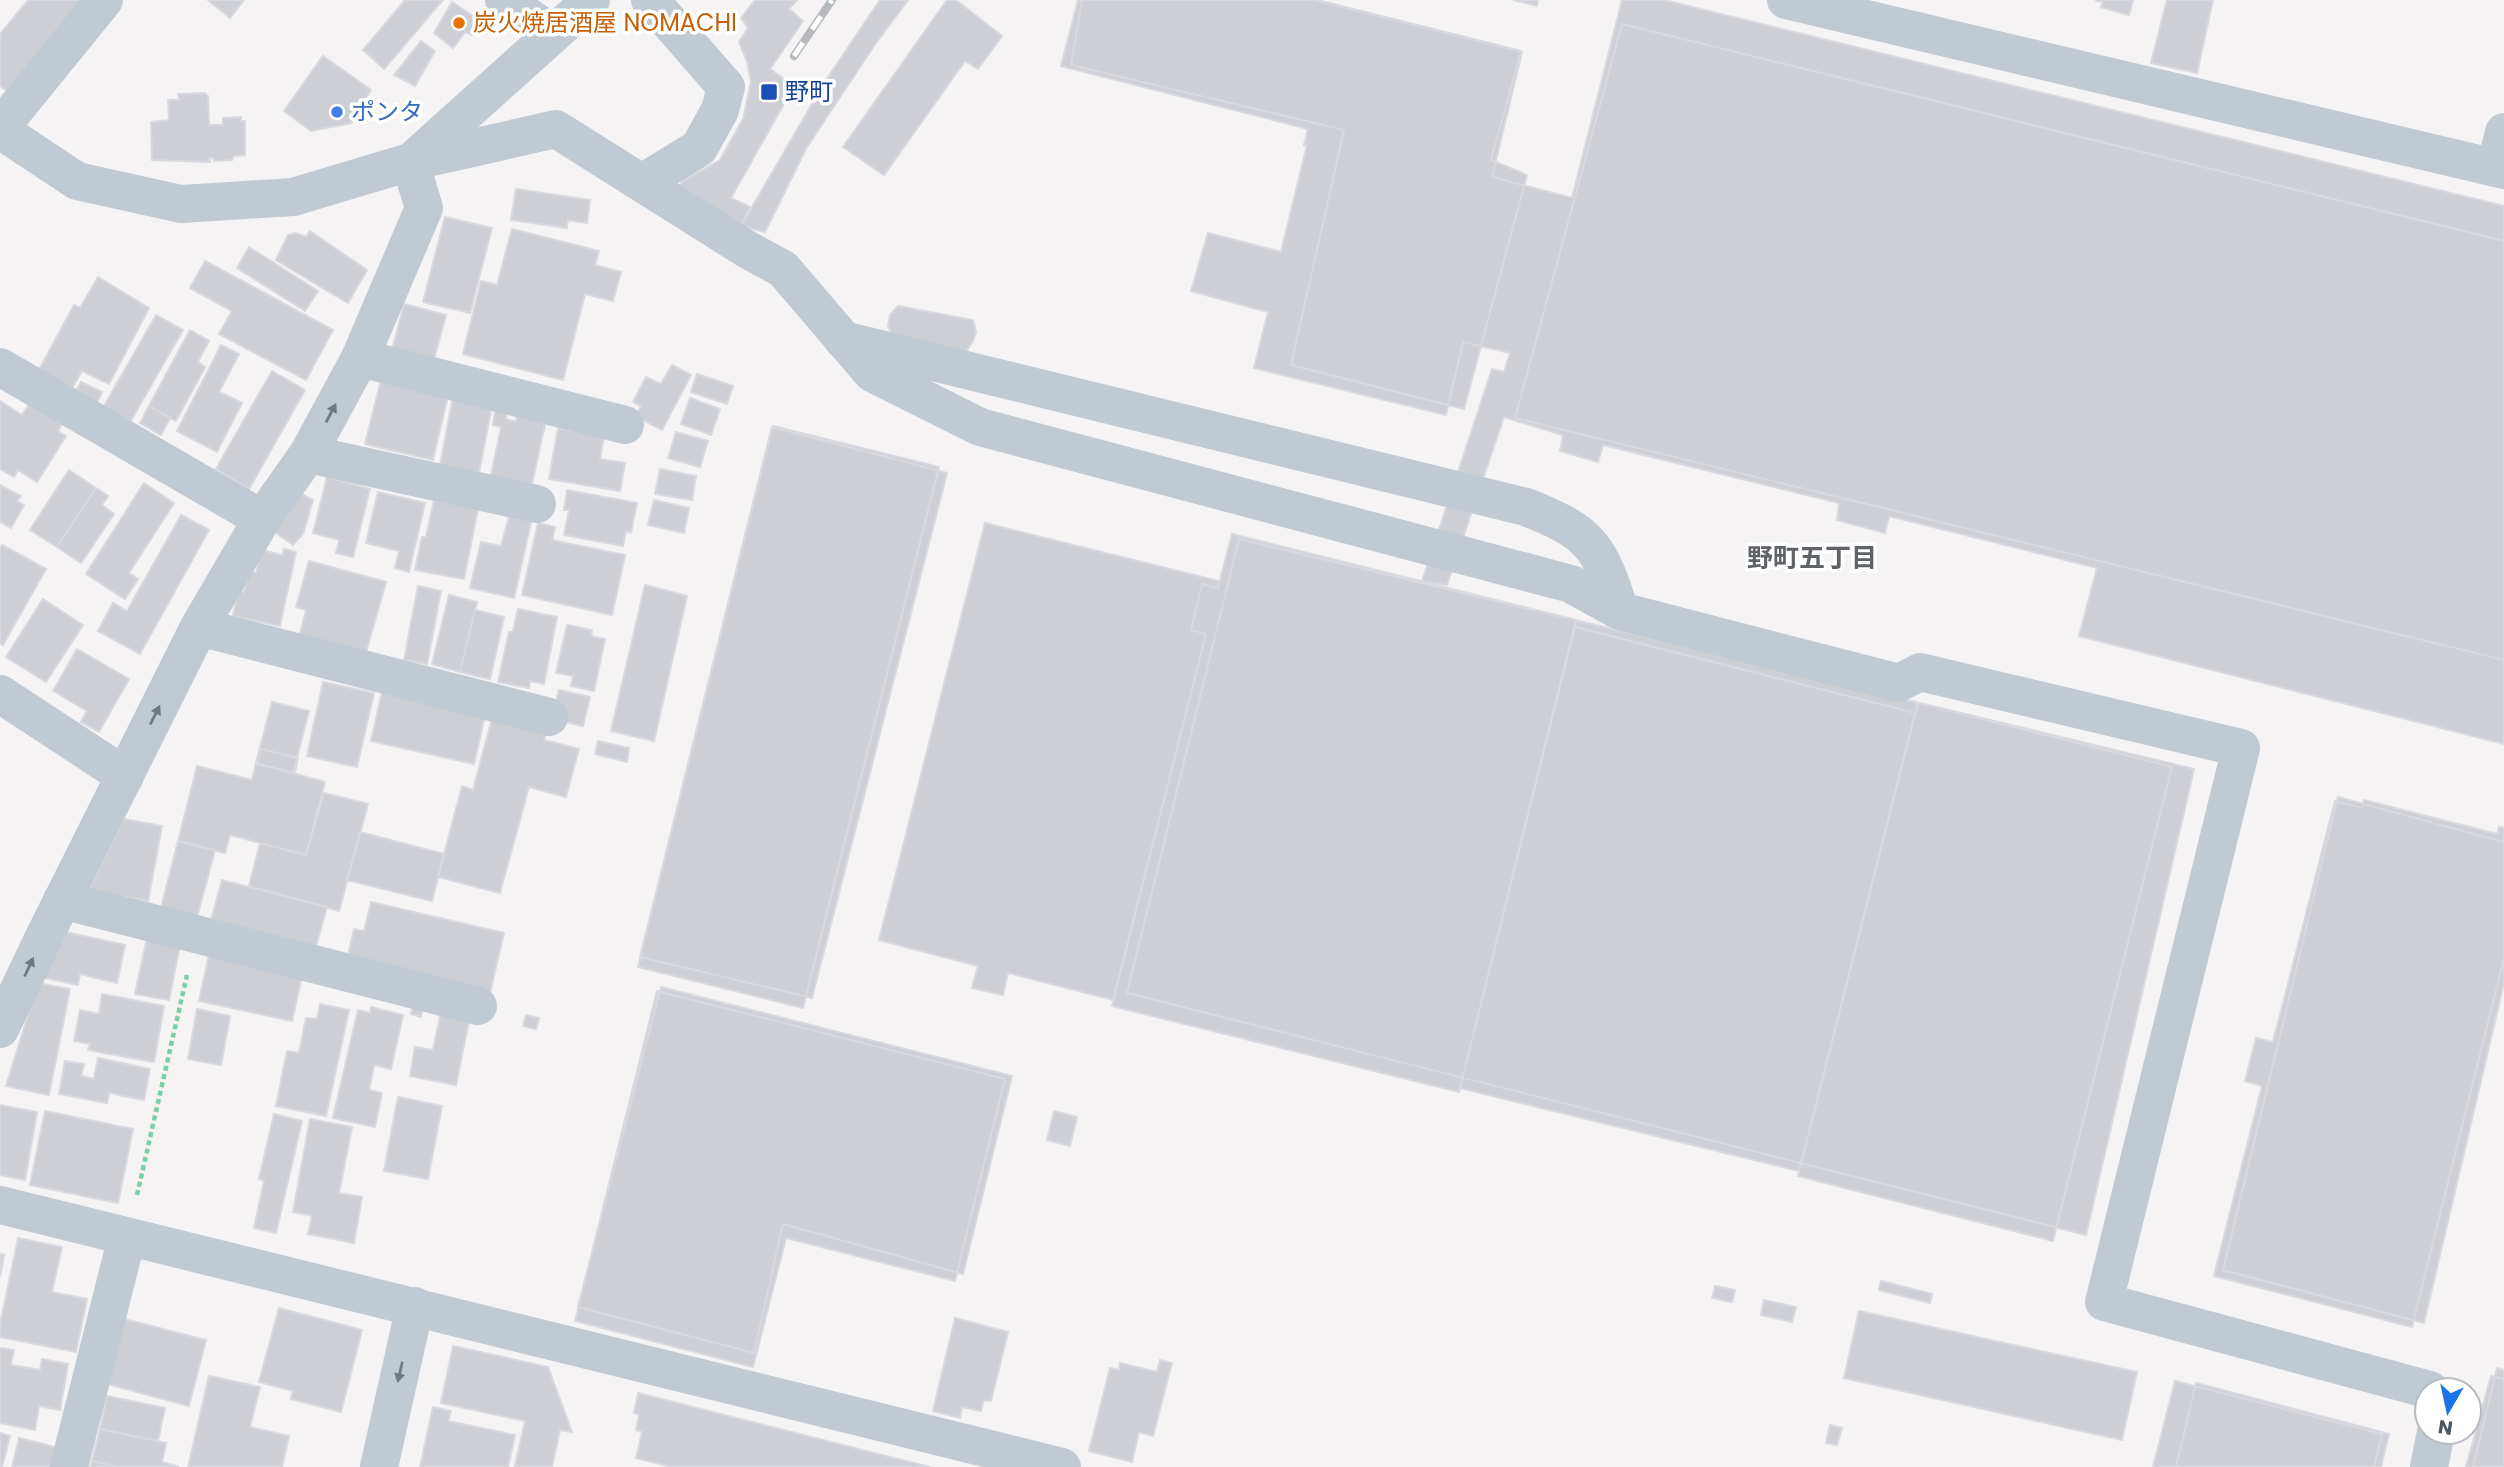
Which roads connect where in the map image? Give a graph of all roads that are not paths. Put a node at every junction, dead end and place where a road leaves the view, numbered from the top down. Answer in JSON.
{"nodes":[{"id":1,"x":104,"y":0,"type":"edge"},
{"id":2,"x":504,"y":0,"type":"edge"},
{"id":3,"x":591,"y":0,"type":"edge"},
{"id":4,"x":650,"y":0,"type":"edge"},
{"id":5,"x":1786,"y":0,"type":"edge"},
{"id":6,"x":552,"y":33,"type":"junction"},
{"id":7,"x":0,"y":129,"type":"edge"},
{"id":8,"x":2501,"y":157,"type":"edge"},
{"id":9,"x":410,"y":162,"type":"junction"},
{"id":10,"x":642,"y":183,"type":"junction"},
{"id":11,"x":843,"y":340,"type":"junction"},
{"id":12,"x":360,"y":358,"type":"junction"},
{"id":13,"x":0,"y":368,"type":"edge"},
{"id":14,"x":625,"y":425,"type":"dead end"},
{"id":15,"x":308,"y":454,"type":"junction"},
{"id":16,"x":537,"y":504,"type":"dead end"},
{"id":17,"x":262,"y":519,"type":"junction"},
{"id":18,"x":1620,"y":611,"type":"junction"},
{"id":19,"x":199,"y":627,"type":"junction"},
{"id":20,"x":0,"y":694,"type":"edge"},
{"id":21,"x":548,"y":718,"type":"dead end"},
{"id":22,"x":125,"y":776,"type":"junction"},
{"id":23,"x":62,"y":900,"type":"junction"},
{"id":24,"x":478,"y":1006,"type":"dead end"},
{"id":25,"x":2,"y":1019,"type":"edge"},
{"id":26,"x":0,"y":1205,"type":"edge"},
{"id":27,"x":127,"y":1237,"type":"junction"},
{"id":28,"x":415,"y":1306,"type":"junction"},
{"id":29,"x":2413,"y":1385,"type":"edge"},
{"id":30,"x":2433,"y":1446,"type":"edge"},
{"id":31,"x":954,"y":1453,"type":"edge"},
{"id":32,"x":69,"y":1467,"type":"edge"},
{"id":33,"x":379,"y":1467,"type":"edge"},
{"id":34,"x":1062,"y":1467,"type":"edge"},
{"id":35,"x":2428,"y":1467,"type":"edge"}],
"edges":[{"from":1,"to":7,"type":"street"},
{"from":2,"to":6,"type":"street"},
{"from":3,"to":6,"type":"street"},
{"from":4,"to":10,"type":"street"},
{"from":5,"to":8,"type":"street"},
{"from":6,"to":9,"type":"street"},
{"from":7,"to":9,"type":"street"},
{"from":9,"to":10,"type":"street"},
{"from":9,"to":12,"type":"street"},
{"from":10,"to":11,"type":"street"},
{"from":11,"to":18,"type":"street"},
{"from":11,"to":18,"type":"street"},
{"from":12,"to":14,"type":"street"},
{"from":15,"to":12,"type":"street","one_way":true},
{"from":13,"to":17,"type":"street"},
{"from":15,"to":16,"type":"street"},
{"from":15,"to":17,"type":"street"},
{"from":17,"to":19,"type":"street"},
{"from":18,"to":29,"type":"street"},
{"from":19,"to":21,"type":"street"},
{"from":22,"to":19,"type":"street","one_way":true},
{"from":20,"to":22,"type":"street"},
{"from":22,"to":23,"type":"street"},
{"from":23,"to":24,"type":"street"},
{"from":25,"to":23,"type":"street","one_way":true},
{"from":26,"to":27,"type":"street"},
{"from":27,"to":28,"type":"street"},
{"from":27,"to":32,"type":"street"},
{"from":28,"to":31,"type":"street"},
{"from":28,"to":33,"type":"street","one_way":true},
{"from":30,"to":35,"type":"street"},
{"from":31,"to":34,"type":"street"}]}
